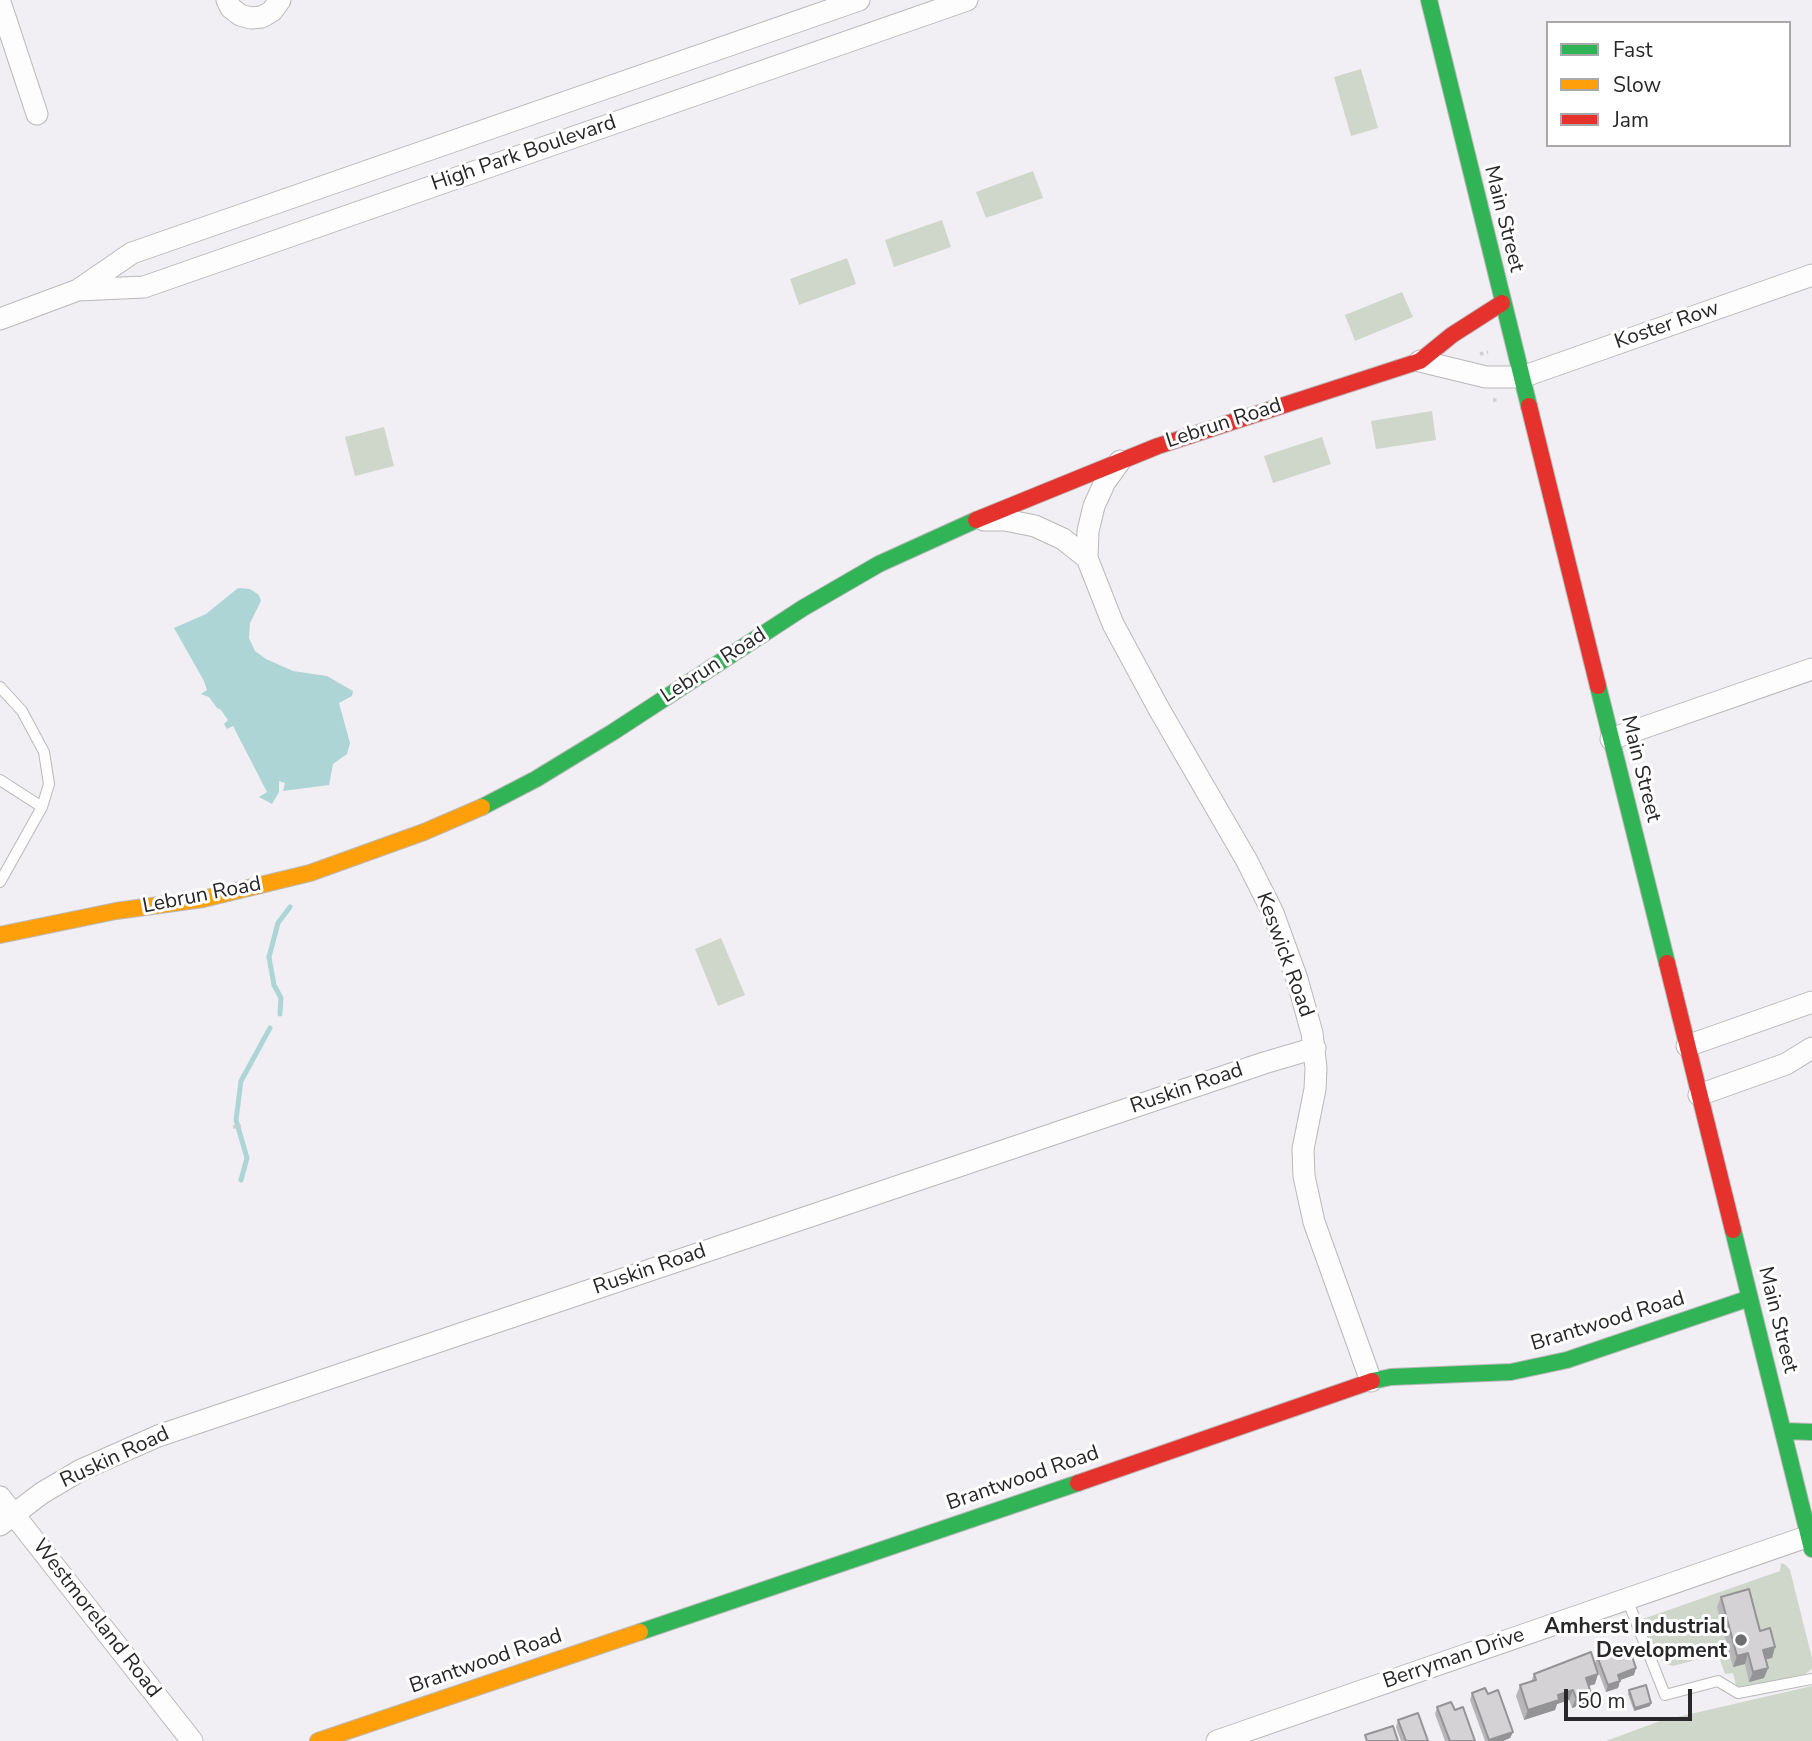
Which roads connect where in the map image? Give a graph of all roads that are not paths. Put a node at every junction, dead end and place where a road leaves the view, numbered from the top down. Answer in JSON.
{"nodes":[{"id":1,"x":227,"y":0,"type":"edge"},
{"id":2,"x":280,"y":0,"type":"edge"},
{"id":3,"x":859,"y":0,"type":"edge"},
{"id":4,"x":967,"y":0,"type":"edge"},
{"id":5,"x":1429,"y":0,"type":"edge"},
{"id":6,"x":0,"y":2,"type":"edge"},
{"id":7,"x":693,"y":59,"type":"junction"},
{"id":8,"x":705,"y":91,"type":"junction"},
{"id":9,"x":37,"y":114,"type":"dead end"},
{"id":10,"x":1812,"y":275,"type":"edge"},
{"id":11,"x":78,"y":290,"type":"junction"},
{"id":12,"x":1502,"y":303,"type":"junction"},
{"id":13,"x":0,"y":319,"type":"edge"},
{"id":14,"x":1420,"y":361,"type":"junction"},
{"id":15,"x":1522,"y":377,"type":"junction"},
{"id":16,"x":1120,"y":461,"type":"junction"},
{"id":17,"x":974,"y":520,"type":"junction"},
{"id":18,"x":1087,"y":558,"type":"junction"},
{"id":19,"x":1812,"y":669,"type":"edge"},
{"id":20,"x":3,"y":694,"type":"edge"},
{"id":21,"x":1611,"y":739,"type":"junction"},
{"id":22,"x":0,"y":780,"type":"edge"},
{"id":23,"x":42,"y":807,"type":"junction"},
{"id":24,"x":0,"y":882,"type":"edge"},
{"id":25,"x":0,"y":935,"type":"edge"},
{"id":26,"x":1812,"y":1002,"type":"edge"},
{"id":27,"x":1687,"y":1046,"type":"junction"},
{"id":28,"x":1315,"y":1048,"type":"junction"},
{"id":29,"x":1812,"y":1048,"type":"edge"},
{"id":30,"x":1699,"y":1095,"type":"junction"},
{"id":31,"x":1750,"y":1298,"type":"junction"},
{"id":32,"x":1371,"y":1381,"type":"junction"},
{"id":33,"x":1783,"y":1431,"type":"junction"},
{"id":34,"x":1812,"y":1432,"type":"edge"},
{"id":35,"x":0,"y":1497,"type":"edge"},
{"id":36,"x":7,"y":1520,"type":"edge"},
{"id":37,"x":1811,"y":1542,"type":"edge"},
{"id":38,"x":1627,"y":1599,"type":"junction"},
{"id":39,"x":1812,"y":1679,"type":"edge"},
{"id":40,"x":192,"y":1741,"type":"edge"},
{"id":41,"x":318,"y":1741,"type":"edge"},
{"id":42,"x":1217,"y":1741,"type":"edge"}],
"edges":[{"from":1,"to":2,"type":"street"},
{"from":3,"to":7,"type":"street","name":"High Park Boulevard"},
{"from":4,"to":8,"type":"street","name":"High Park Boulevard"},
{"from":5,"to":12,"type":"street","name":"Main Street"},
{"from":6,"to":9,"type":"street"},
{"from":7,"to":8,"type":"street"},
{"from":7,"to":11,"type":"street","name":"High Park Boulevard"},
{"from":8,"to":11,"type":"street","name":"High Park Boulevard"},
{"from":10,"to":15,"type":"street","name":"Koster Row"},
{"from":11,"to":13,"type":"street","name":"High Park Boulevard"},
{"from":12,"to":14,"type":"street","name":"Lebrun Road"},
{"from":12,"to":15,"type":"street","name":"Main Street"},
{"from":14,"to":15,"type":"street"},
{"from":14,"to":16,"type":"street","name":"Lebrun Road"},
{"from":15,"to":21,"type":"street","name":"Main Street"},
{"from":16,"to":17,"type":"street","name":"Lebrun Road"},
{"from":16,"to":18,"type":"street","name":"Keswick Road"},
{"from":17,"to":18,"type":"street"},
{"from":17,"to":25,"type":"street","name":"Lebrun Road"},
{"from":18,"to":28,"type":"street","name":"Keswick Road"},
{"from":19,"to":21,"type":"street"},
{"from":20,"to":23,"type":"lane"},
{"from":21,"to":27,"type":"street","name":"Main Street"},
{"from":22,"to":23,"type":"lane"},
{"from":23,"to":24,"type":"lane"},
{"from":26,"to":27,"type":"street"},
{"from":27,"to":30,"type":"street","name":"Main Street"},
{"from":28,"to":32,"type":"street","name":"Keswick Road"},
{"from":28,"to":36,"type":"street","name":"Ruskin Road"},
{"from":29,"to":30,"type":"street"},
{"from":30,"to":31,"type":"street","name":"Main Street"},
{"from":31,"to":32,"type":"street","name":"Brantwood Road"},
{"from":31,"to":33,"type":"street","name":"Main Street"},
{"from":32,"to":41,"type":"street","name":"Brantwood Road"},
{"from":33,"to":34,"type":"street"},
{"from":33,"to":37,"type":"street","name":"Main Street"},
{"from":35,"to":36,"type":"street","name":"Westmoreland Road"},
{"from":36,"to":40,"type":"street","name":"Westmoreland Road"},
{"from":37,"to":38,"type":"street","name":"Berryman Drive"},
{"from":38,"to":39,"type":"lane"},
{"from":38,"to":42,"type":"street","name":"Berryman Drive"}]}
